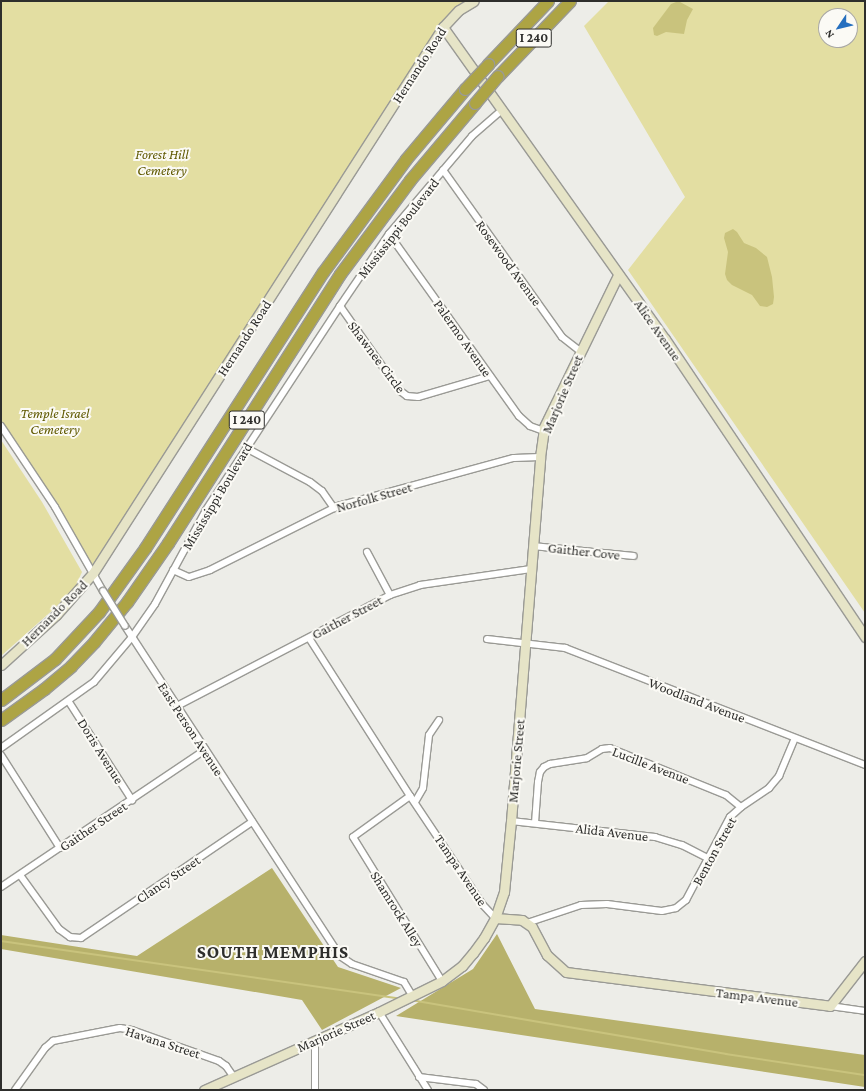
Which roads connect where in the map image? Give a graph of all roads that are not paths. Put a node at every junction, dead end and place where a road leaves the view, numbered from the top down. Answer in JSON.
{"nodes":[{"id":1,"x":474,"y":1,"type":"edge"},
{"id":2,"x":548,"y":1,"type":"edge"},
{"id":3,"x":570,"y":1,"type":"edge"},
{"id":4,"x":443,"y":27,"type":"junction"},
{"id":5,"x":502,"y":110,"type":"junction"},
{"id":6,"x":443,"y":170,"type":"junction"},
{"id":7,"x":389,"y":234,"type":"junction"},
{"id":8,"x":618,"y":275,"type":"junction"},
{"id":9,"x":340,"y":306,"type":"junction"},
{"id":10,"x":580,"y":351,"type":"junction"},
{"id":11,"x":490,"y":376,"type":"junction"},
{"id":12,"x":1,"y":426,"type":"edge"},
{"id":13,"x":544,"y":431,"type":"junction"},
{"id":14,"x":246,"y":448,"type":"junction"},
{"id":15,"x":540,"y":458,"type":"junction"},
{"id":16,"x":334,"y":508,"type":"junction"},
{"id":17,"x":533,"y":546,"type":"junction"},
{"id":18,"x":367,"y":552,"type":"dead end"},
{"id":19,"x":634,"y":556,"type":"dead end"},
{"id":20,"x":531,"y":569,"type":"junction"},
{"id":21,"x":173,"y":570,"type":"junction"},
{"id":22,"x":93,"y":573,"type":"junction"},
{"id":23,"x":390,"y":595,"type":"junction"},
{"id":24,"x":132,"y":637,"type":"junction"},
{"id":25,"x":865,"y":637,"type":"edge"},
{"id":26,"x":309,"y":638,"type":"junction"},
{"id":27,"x":487,"y":639,"type":"dead end"},
{"id":28,"x":526,"y":644,"type":"junction"},
{"id":29,"x":1,"y":665,"type":"edge"},
{"id":30,"x":1,"y":700,"type":"edge"},
{"id":31,"x":69,"y":702,"type":"junction"},
{"id":32,"x":177,"y":706,"type":"junction"},
{"id":33,"x":1,"y":720,"type":"edge"},
{"id":34,"x":439,"y":720,"type":"dead end"},
{"id":35,"x":795,"y":738,"type":"junction"},
{"id":36,"x":1,"y":748,"type":"edge"},
{"id":37,"x":205,"y":750,"type":"junction"},
{"id":38,"x":1,"y":755,"type":"edge"},
{"id":39,"x":865,"y":766,"type":"edge"},
{"id":40,"x":410,"y":796,"type":"junction"},
{"id":41,"x":132,"y":800,"type":"junction"},
{"id":42,"x":415,"y":802,"type":"junction"},
{"id":43,"x":741,"y":807,"type":"junction"},
{"id":44,"x":511,"y":821,"type":"junction"},
{"id":45,"x":252,"y":822,"type":"junction"},
{"id":46,"x":535,"y":823,"type":"junction"},
{"id":47,"x":60,"y":848,"type":"junction"},
{"id":48,"x":709,"y":859,"type":"junction"},
{"id":49,"x":20,"y":875,"type":"junction"},
{"id":50,"x":1,"y":887,"type":"edge"},
{"id":51,"x":495,"y":918,"type":"junction"},
{"id":52,"x":527,"y":923,"type":"junction"},
{"id":53,"x":865,"y":961,"type":"edge"},
{"id":54,"x":442,"y":981,"type":"junction"},
{"id":55,"x":412,"y":997,"type":"junction"},
{"id":56,"x":830,"y":1006,"type":"junction"},
{"id":57,"x":865,"y":1011,"type":"edge"},
{"id":58,"x":379,"y":1012,"type":"junction"},
{"id":59,"x":315,"y":1040,"type":"junction"},
{"id":60,"x":233,"y":1076,"type":"junction"},
{"id":61,"x":419,"y":1077,"type":"junction"},
{"id":62,"x":15,"y":1090,"type":"edge"},
{"id":63,"x":204,"y":1090,"type":"edge"},
{"id":64,"x":315,"y":1090,"type":"edge"},
{"id":65,"x":428,"y":1090,"type":"edge"},
{"id":66,"x":484,"y":1090,"type":"edge"}],
"edges":[{"from":1,"to":4,"type":"street","name":"Hernando Road"},
{"from":2,"to":30,"type":"highway","number":"I 240","bridge":true},
{"from":3,"to":33,"type":"highway","number":"I 240","bridge":true},
{"from":4,"to":5,"type":"street","name":"Alice Avenue"},
{"from":4,"to":22,"type":"street","name":"Hernando Road"},
{"from":5,"to":6,"type":"street","name":"Mississippi Boulevard"},
{"from":5,"to":8,"type":"street","name":"Alice Avenue"},
{"from":6,"to":7,"type":"street","name":"Mississippi Boulevard"},
{"from":6,"to":10,"type":"street","name":"Rosewood Avenue"},
{"from":7,"to":9,"type":"street","name":"Mississippi Boulevard"},
{"from":7,"to":11,"type":"street","name":"Palermo Avenue"},
{"from":8,"to":10,"type":"street","name":"Marjorie Street"},
{"from":8,"to":25,"type":"street","name":"Alice Avenue"},
{"from":9,"to":11,"type":"street","name":"Shawnee Circle"},
{"from":9,"to":14,"type":"street","name":"Mississippi Boulevard"},
{"from":10,"to":13,"type":"street","name":"Marjorie Street"},
{"from":11,"to":13,"type":"street","name":"Palermo Avenue"},
{"from":12,"to":22,"type":"street","name":"East Person Avenue"},
{"from":13,"to":15,"type":"street","name":"Marjorie Street"},
{"from":14,"to":16,"type":"street"},
{"from":14,"to":21,"type":"street","name":"Mississippi Boulevard"},
{"from":15,"to":16,"type":"street","name":"Norfolk Street"},
{"from":15,"to":17,"type":"street","name":"Marjorie Street"},
{"from":16,"to":21,"type":"street","name":"Norfolk Street"},
{"from":17,"to":19,"type":"street","name":"Gaither Cove"},
{"from":17,"to":20,"type":"street","name":"Marjorie Street"},
{"from":18,"to":23,"type":"street"},
{"from":20,"to":23,"type":"street","name":"Gaither Street"},
{"from":20,"to":28,"type":"street","name":"Marjorie Street"},
{"from":21,"to":24,"type":"street","name":"Mississippi Boulevard"},
{"from":22,"to":24,"type":"street","name":"East Person Avenue","bridge":true},
{"from":22,"to":29,"type":"street","name":"Hernando Road"},
{"from":23,"to":26,"type":"street","name":"Gaither Street"},
{"from":24,"to":31,"type":"street","name":"Mississippi Boulevard"},
{"from":24,"to":32,"type":"street","name":"East Person Avenue"},
{"from":26,"to":32,"type":"street","name":"Gaither Street"},
{"from":26,"to":40,"type":"street","name":"Tampa Avenue"},
{"from":27,"to":28,"type":"street","name":"Woodland Avenue"},
{"from":28,"to":35,"type":"street","name":"Woodland Avenue"},
{"from":28,"to":44,"type":"street","name":"Marjorie Street"},
{"from":31,"to":36,"type":"street","name":"Mississippi Boulevard"},
{"from":31,"to":41,"type":"street","name":"Doris Avenue"},
{"from":32,"to":37,"type":"street","name":"East Person Avenue"},
{"from":34,"to":42,"type":"street"},
{"from":35,"to":39,"type":"street","name":"Woodland Avenue"},
{"from":35,"to":43,"type":"street","name":"Benton Street"},
{"from":37,"to":41,"type":"street","name":"Gaither Street"},
{"from":37,"to":45,"type":"street","name":"East Person Avenue"},
{"from":38,"to":47,"type":"street"},
{"from":40,"to":42,"type":"street","name":"Tampa Avenue"},
{"from":40,"to":54,"type":"street","name":"Shamrock Alley"},
{"from":41,"to":47,"type":"street","name":"Gaither Street"},
{"from":42,"to":51,"type":"street","name":"Tampa Avenue"},
{"from":43,"to":46,"type":"street","name":"Lucille Avenue"},
{"from":43,"to":48,"type":"street","name":"Benton Street"},
{"from":44,"to":46,"type":"street","name":"Alida Avenue"},
{"from":44,"to":51,"type":"street","name":"Marjorie Street"},
{"from":45,"to":49,"type":"street","name":"Clancy Street"},
{"from":45,"to":55,"type":"street","name":"East Person Avenue"},
{"from":46,"to":48,"type":"street","name":"Alida Avenue"},
{"from":47,"to":49,"type":"street","name":"Gaither Street"},
{"from":48,"to":52,"type":"street","name":"Benton Street"},
{"from":49,"to":50,"type":"street","name":"Gaither Street"},
{"from":51,"to":52,"type":"street","name":"Tampa Avenue"},
{"from":51,"to":54,"type":"street","name":"Marjorie Street"},
{"from":52,"to":56,"type":"street","name":"Tampa Avenue"},
{"from":53,"to":56,"type":"street"},
{"from":54,"to":55,"type":"street","name":"Marjorie Street"},
{"from":55,"to":58,"type":"street","name":"Marjorie Street"},
{"from":56,"to":57,"type":"street"},
{"from":58,"to":59,"type":"street","name":"Marjorie Street"},
{"from":58,"to":61,"type":"street"},
{"from":59,"to":60,"type":"street","name":"Marjorie Street"},
{"from":59,"to":64,"type":"street"},
{"from":60,"to":62,"type":"street","name":"Havana Street"},
{"from":60,"to":63,"type":"street","name":"Marjorie Street"},
{"from":61,"to":65,"type":"street"},
{"from":61,"to":66,"type":"street"}]}
